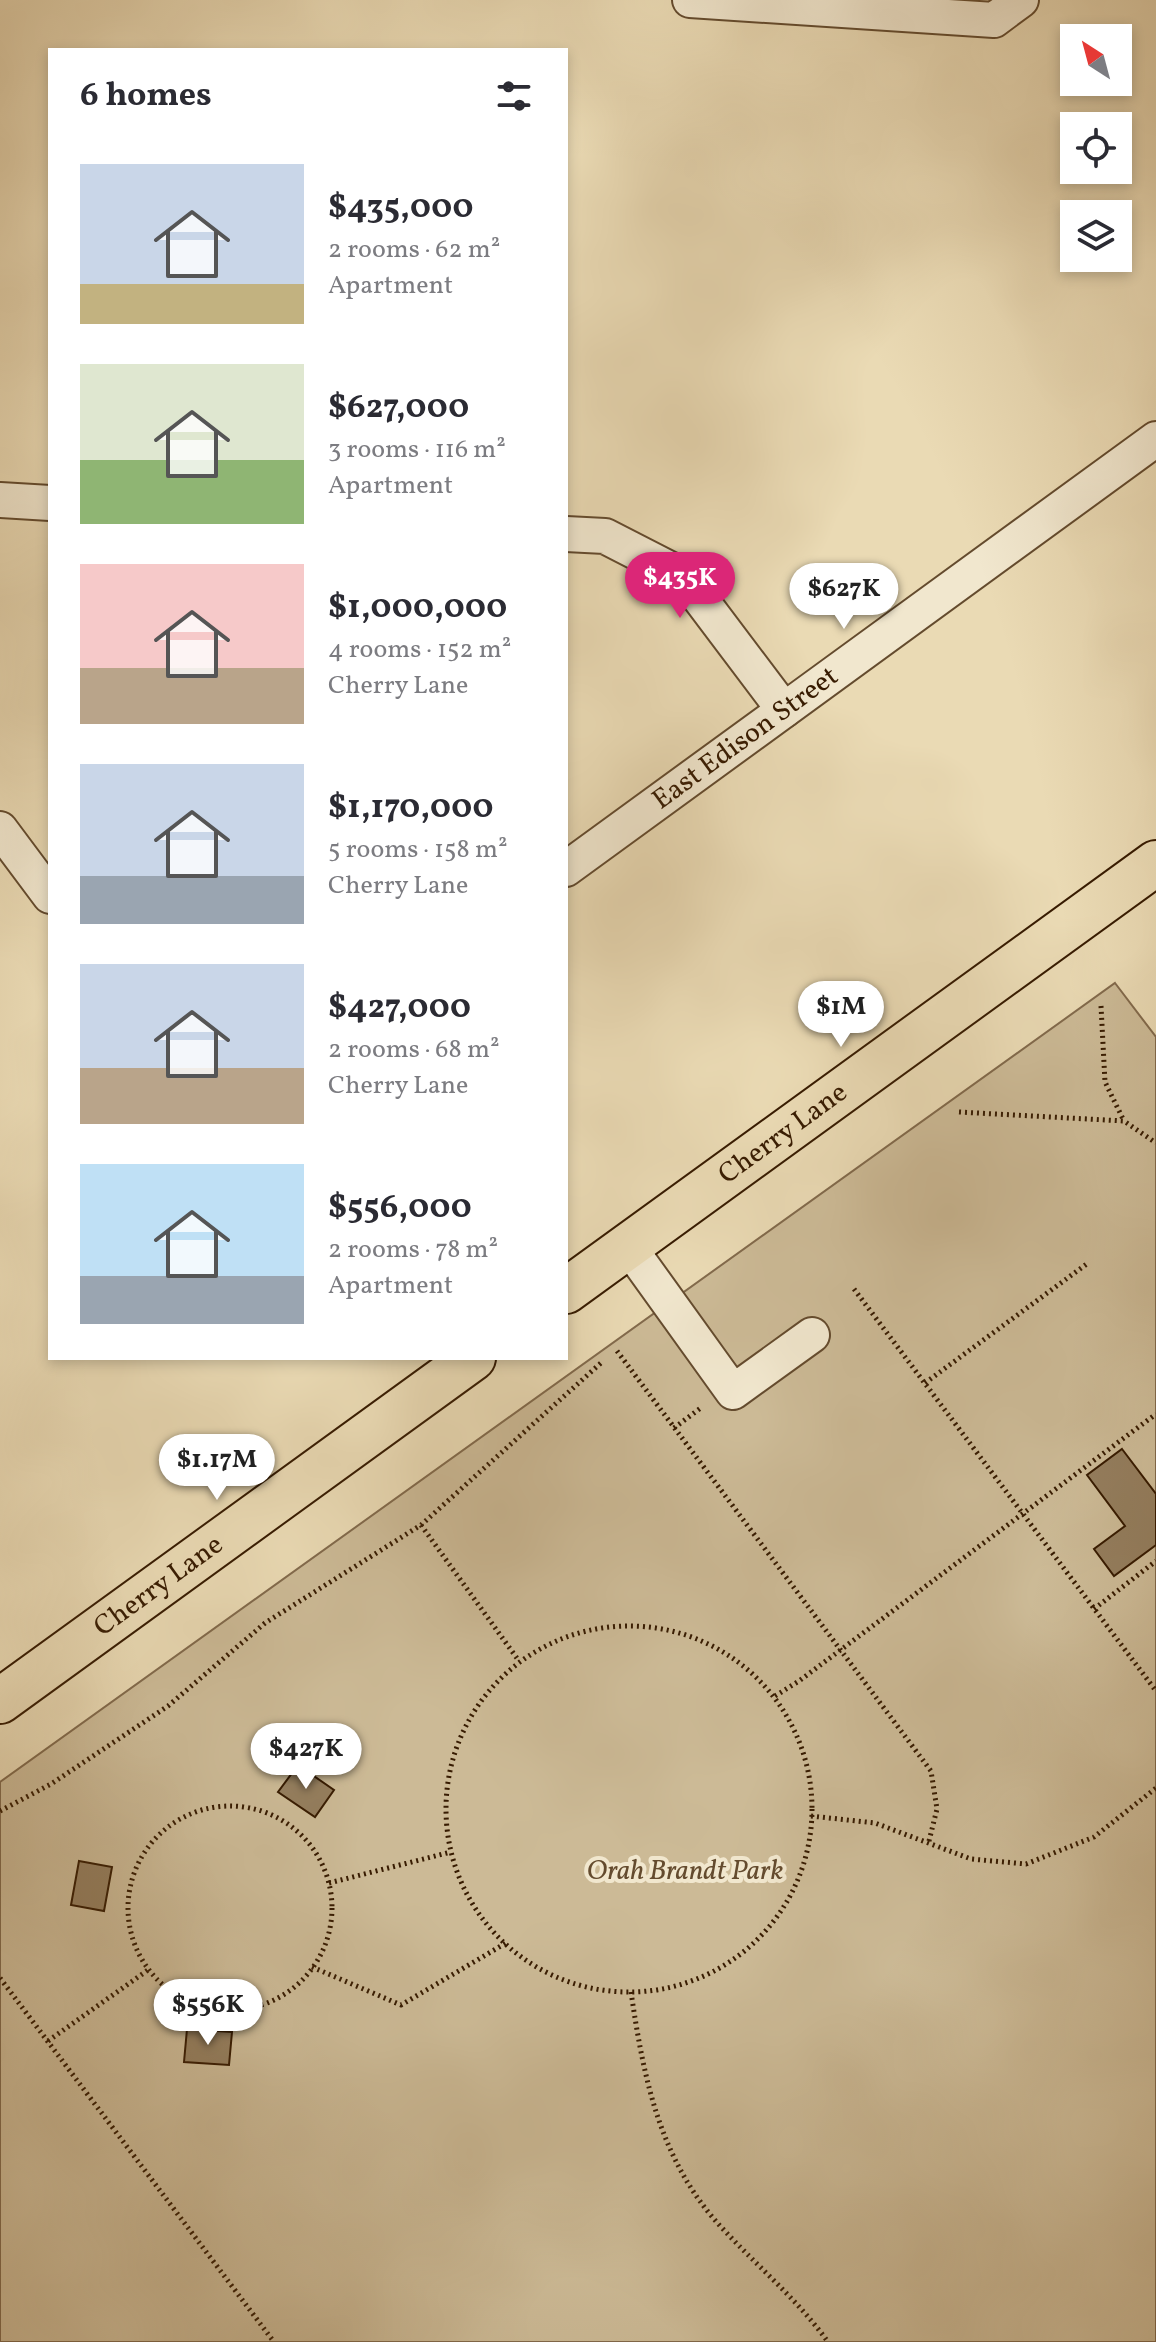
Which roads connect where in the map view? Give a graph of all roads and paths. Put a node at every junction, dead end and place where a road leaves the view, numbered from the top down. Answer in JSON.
{"nodes":[{"id":1,"x":690,"y":0,"type":"edge"},
{"id":2,"x":1021,"y":0,"type":"edge"},
{"id":3,"x":1156,"y":439,"type":"edge"},
{"id":4,"x":0,"y":500,"type":"edge"},
{"id":5,"x":48,"y":503,"type":"edge"},
{"id":6,"x":568,"y":534,"type":"edge"},
{"id":7,"x":784,"y":710,"type":"junction"},
{"id":8,"x":0,"y":829,"type":"edge"},
{"id":9,"x":1156,"y":863,"type":"edge"},
{"id":10,"x":568,"y":868,"type":"edge"},
{"id":11,"x":48,"y":893,"type":"edge"},
{"id":12,"x":1101,"y":1006,"type":"dead end"},
{"id":13,"x":959,"y":1112,"type":"dead end"},
{"id":14,"x":1124,"y":1121,"type":"junction"},
{"id":15,"x":1156,"y":1143,"type":"edge"},
{"id":16,"x":628,"y":1246,"type":"junction"},
{"id":17,"x":1088,"y":1263,"type":"dead end"},
{"id":18,"x":854,"y":1289,"type":"dead end"},
{"id":19,"x":568,"y":1290,"type":"edge"},
{"id":20,"x":812,"y":1335,"type":"dead end"},
{"id":21,"x":617,"y":1351,"type":"dead end"},
{"id":22,"x":470,"y":1360,"type":"edge"},
{"id":23,"x":602,"y":1362,"type":"dead end"},
{"id":24,"x":925,"y":1383,"type":"junction"},
{"id":25,"x":1156,"y":1414,"type":"edge"},
{"id":26,"x":1022,"y":1513,"type":"junction"},
{"id":27,"x":421,"y":1525,"type":"junction"},
{"id":28,"x":1156,"y":1561,"type":"edge"},
{"id":29,"x":1094,"y":1609,"type":"junction"},
{"id":30,"x":840,"y":1650,"type":"junction"},
{"id":31,"x":519,"y":1661,"type":"junction"},
{"id":32,"x":1156,"y":1691,"type":"edge"},
{"id":33,"x":775,"y":1696,"type":"junction"},
{"id":34,"x":0,"y":1701,"type":"edge"},
{"id":35,"x":1156,"y":1788,"type":"edge"},
{"id":36,"x":0,"y":1811,"type":"edge"},
{"id":37,"x":811,"y":1816,"type":"junction"},
{"id":38,"x":928,"y":1845,"type":"junction"},
{"id":39,"x":451,"y":1852,"type":"junction"},
{"id":40,"x":329,"y":1883,"type":"junction"},
{"id":41,"x":506,"y":1943,"type":"junction"},
{"id":42,"x":312,"y":1967,"type":"junction"},
{"id":43,"x":148,"y":1970,"type":"junction"},
{"id":44,"x":0,"y":1978,"type":"edge"},
{"id":45,"x":631,"y":1992,"type":"junction"},
{"id":46,"x":48,"y":2041,"type":"junction"},
{"id":47,"x":274,"y":2342,"type":"edge"},
{"id":48,"x":828,"y":2342,"type":"edge"}],
"edges":[{"from":1,"to":2,"type":"street"},
{"from":3,"to":7,"type":"street","name":"East Edison Street"},
{"from":4,"to":5,"type":"street"},
{"from":6,"to":7,"type":"street"},
{"from":7,"to":10,"type":"street","name":"East Edison Street"},
{"from":8,"to":11,"type":"street"},
{"from":9,"to":16,"type":"main road","name":"Cherry Lane"},
{"from":12,"to":14,"type":"path"},
{"from":13,"to":14,"type":"path"},
{"from":14,"to":15,"type":"path"},
{"from":16,"to":19,"type":"main road","name":"Cherry Lane"},
{"from":16,"to":20,"type":"street"},
{"from":17,"to":24,"type":"path"},
{"from":18,"to":24,"type":"path"},
{"from":21,"to":30,"type":"path"},
{"from":22,"to":34,"type":"main road","name":"Cherry Lane"},
{"from":23,"to":27,"type":"path"},
{"from":24,"to":26,"type":"path"},
{"from":25,"to":26,"type":"path"},
{"from":26,"to":29,"type":"path"},
{"from":26,"to":30,"type":"path"},
{"from":27,"to":31,"type":"path"},
{"from":27,"to":36,"type":"path"},
{"from":28,"to":29,"type":"path"},
{"from":29,"to":32,"type":"path"},
{"from":30,"to":33,"type":"path"},
{"from":30,"to":38,"type":"path"},
{"from":31,"to":33,"type":"path"},
{"from":31,"to":39,"type":"path"},
{"from":33,"to":37,"type":"path"},
{"from":35,"to":38,"type":"path"},
{"from":37,"to":38,"type":"path"},
{"from":37,"to":45,"type":"path"},
{"from":39,"to":40,"type":"path"},
{"from":39,"to":41,"type":"path"},
{"from":40,"to":42,"type":"path"},
{"from":40,"to":43,"type":"path"},
{"from":41,"to":42,"type":"path"},
{"from":41,"to":45,"type":"path"},
{"from":42,"to":43,"type":"path"},
{"from":43,"to":46,"type":"path"},
{"from":44,"to":46,"type":"path"},
{"from":45,"to":48,"type":"path"},
{"from":46,"to":47,"type":"path"}]}
